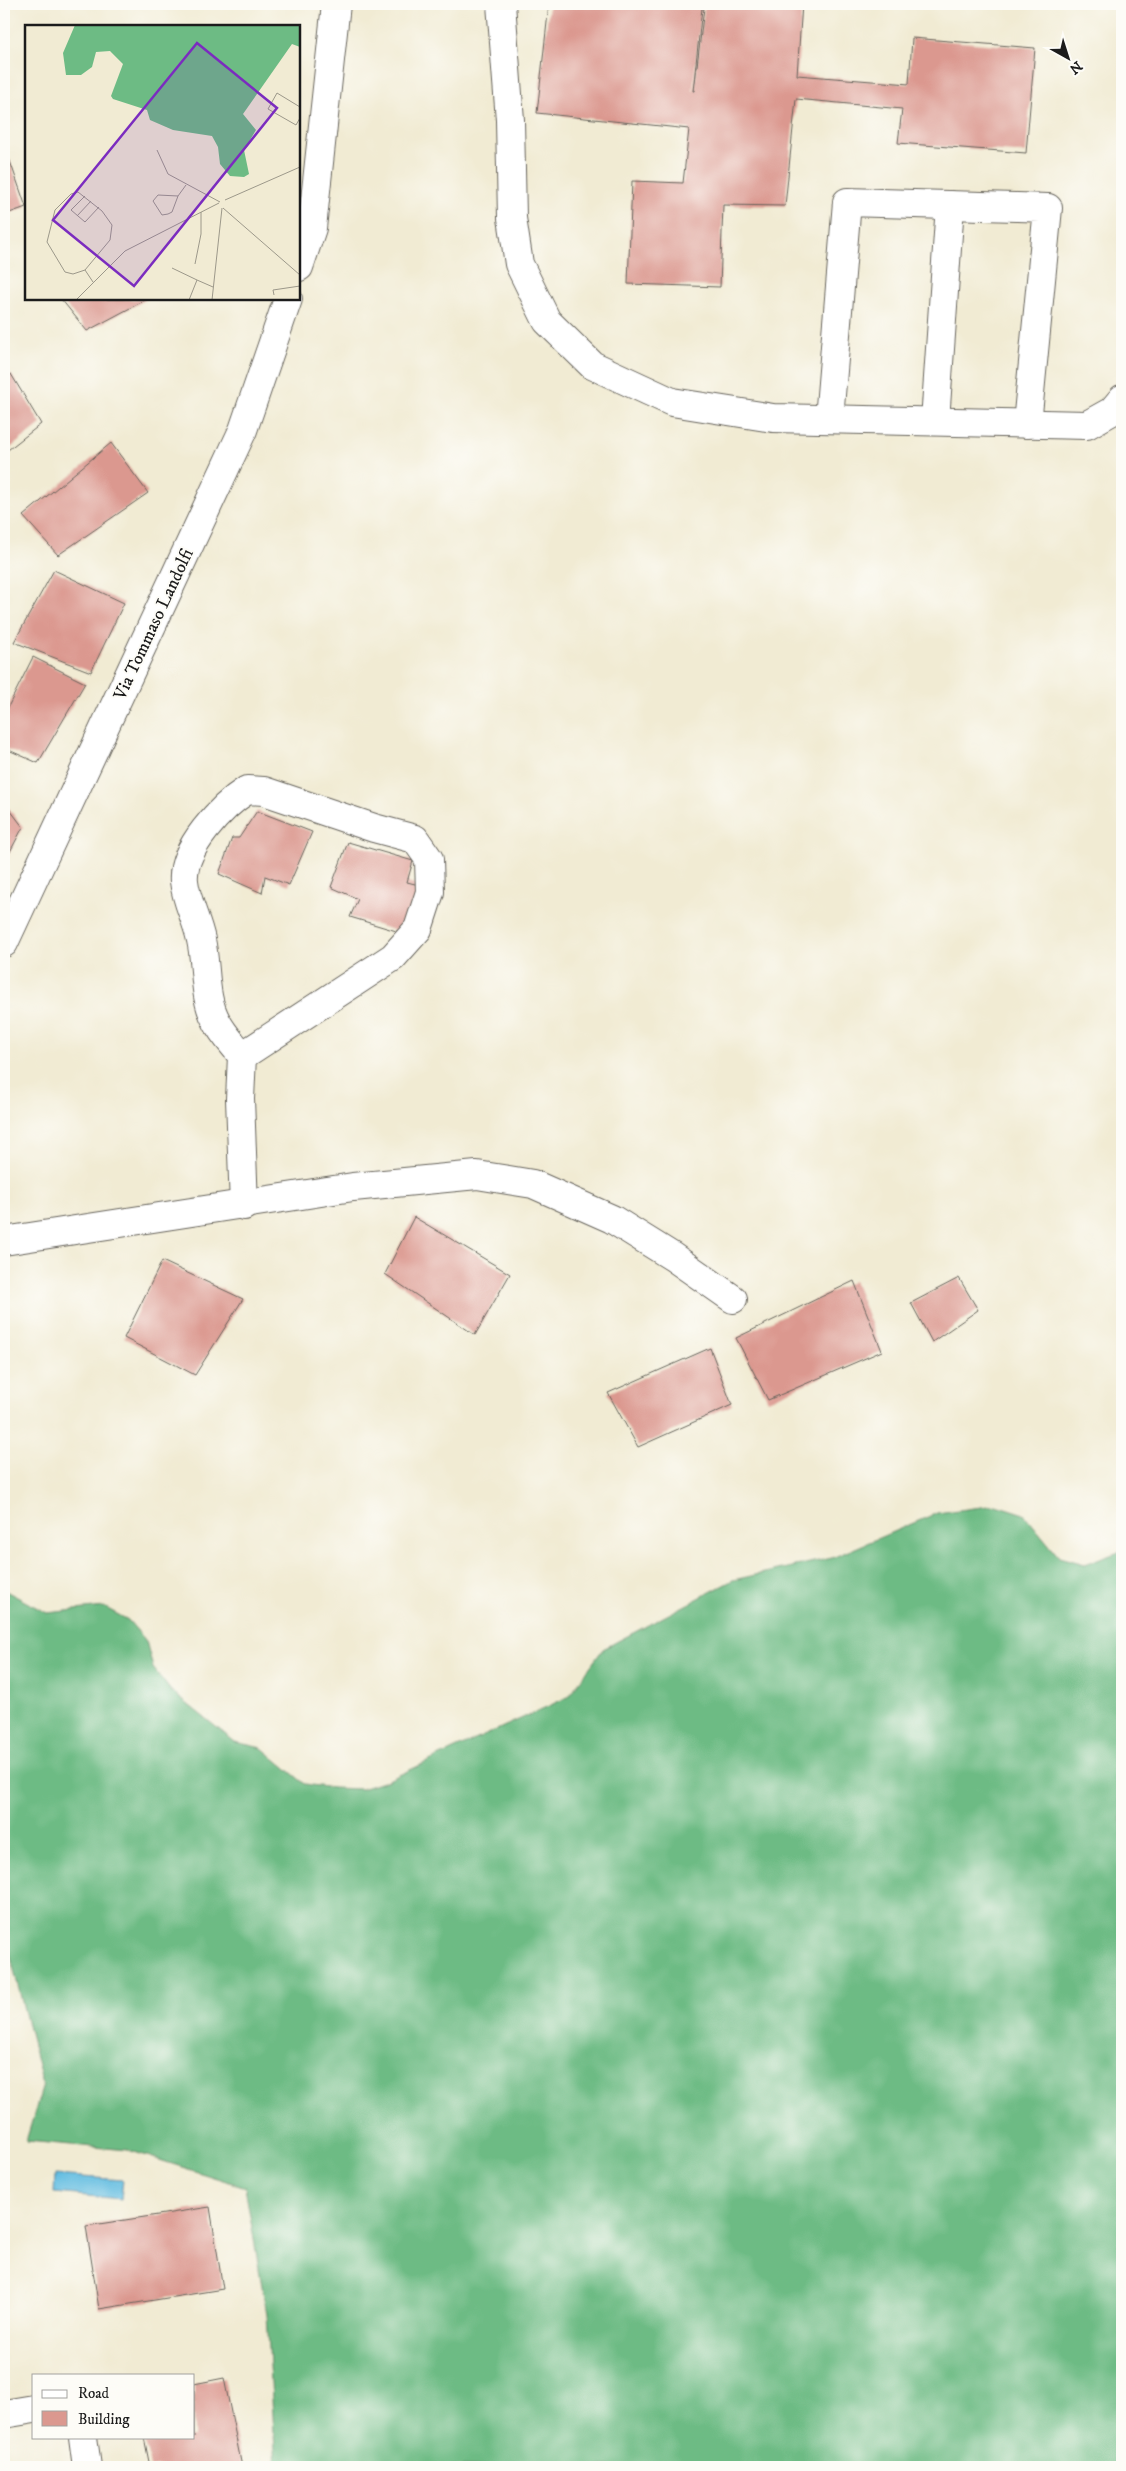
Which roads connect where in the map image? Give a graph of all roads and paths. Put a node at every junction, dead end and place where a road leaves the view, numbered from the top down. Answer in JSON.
{"nodes":[{"id":1,"x":336,"y":4,"type":"edge"},
{"id":2,"x":502,"y":4,"type":"edge"},
{"id":3,"x":950,"y":205,"type":"junction"},
{"id":4,"x":300,"y":264,"type":"edge"},
{"id":5,"x":288,"y":300,"type":"edge"},
{"id":6,"x":1122,"y":399,"type":"edge"},
{"id":7,"x":828,"y":419,"type":"junction"},
{"id":8,"x":935,"y":421,"type":"junction"},
{"id":9,"x":1027,"y":424,"type":"junction"},
{"id":10,"x":4,"y":943,"type":"edge"},
{"id":11,"x":242,"y":1056,"type":"junction"},
{"id":12,"x":244,"y":1206,"type":"junction"},
{"id":13,"x":4,"y":1241,"type":"edge"},
{"id":14,"x":733,"y":1299,"type":"dead end"},
{"id":15,"x":32,"y":2409,"type":"edge"},
{"id":16,"x":4,"y":2414,"type":"edge"},
{"id":17,"x":83,"y":2438,"type":"edge"},
{"id":18,"x":87,"y":2467,"type":"edge"}],
"edges":[{"from":1,"to":4,"type":"street"},
{"from":2,"to":7,"type":"street"},
{"from":3,"to":7,"type":"street"},
{"from":3,"to":8,"type":"street"},
{"from":3,"to":9,"type":"street"},
{"from":5,"to":10,"type":"street","name":"Via Tommaso Landolfi"},
{"from":6,"to":9,"type":"street"},
{"from":7,"to":8,"type":"street"},
{"from":8,"to":9,"type":"street"},
{"from":11,"to":11,"type":"street"},
{"from":11,"to":12,"type":"street"},
{"from":12,"to":13,"type":"street"},
{"from":12,"to":14,"type":"street"},
{"from":15,"to":16,"type":"street"},
{"from":17,"to":18,"type":"street"}]}
